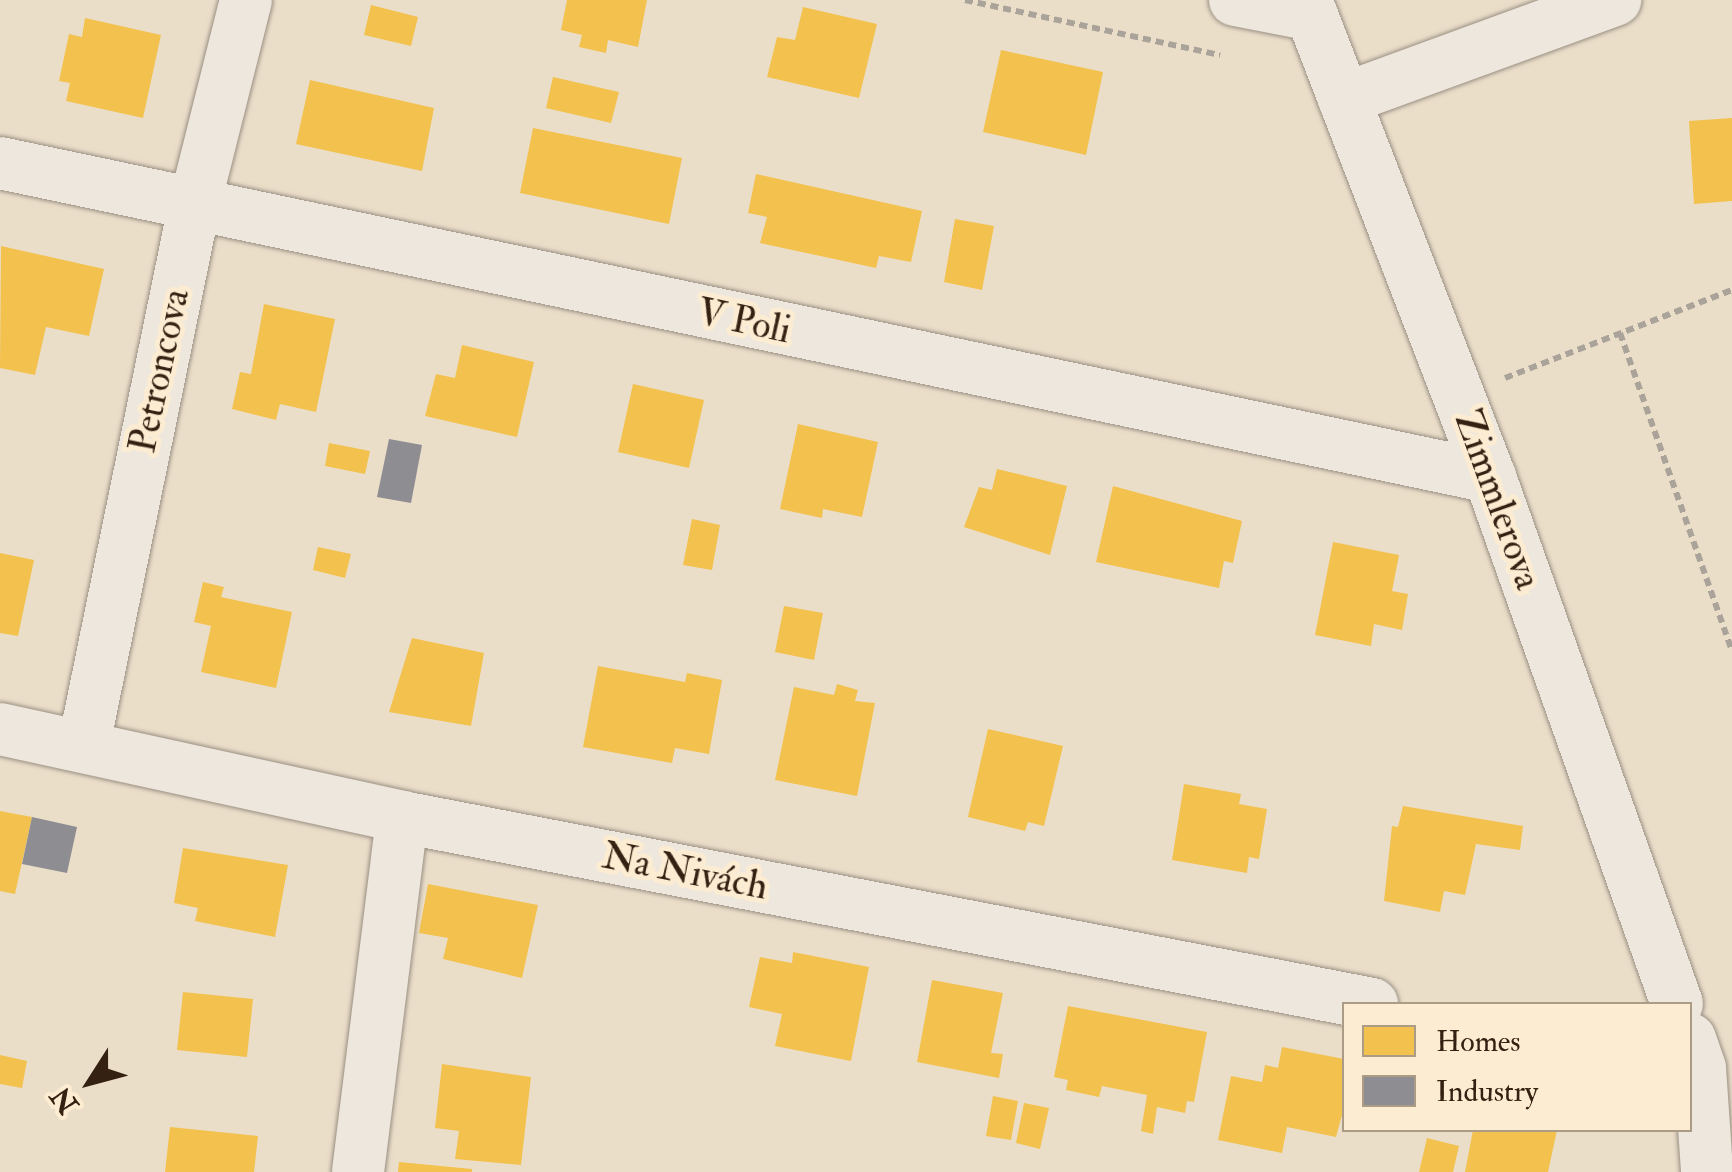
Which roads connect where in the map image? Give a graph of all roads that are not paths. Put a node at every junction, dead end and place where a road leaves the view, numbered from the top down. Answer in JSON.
{"nodes":[{"id":1,"x":246,"y":0,"type":"edge"},
{"id":2,"x":1235,"y":0,"type":"edge"},
{"id":3,"x":1616,"y":0,"type":"edge"},
{"id":4,"x":1309,"y":7,"type":"edge"},
{"id":5,"x":1344,"y":99,"type":"junction"},
{"id":6,"x":0,"y":163,"type":"edge"},
{"id":7,"x":194,"y":207,"type":"junction"},
{"id":8,"x":1490,"y":477,"type":"junction"},
{"id":9,"x":0,"y":729,"type":"edge"},
{"id":10,"x":84,"y":744,"type":"junction"},
{"id":11,"x":402,"y":818,"type":"junction"},
{"id":12,"x":1362,"y":1002,"type":"edge"},
{"id":13,"x":1676,"y":1002,"type":"edge"},
{"id":14,"x":1693,"y":1058,"type":"edge"},
{"id":15,"x":358,"y":1172,"type":"edge"},
{"id":16,"x":1707,"y":1172,"type":"edge"}],
"edges":[{"from":1,"to":7,"type":"street","name":"Petroncova"},
{"from":2,"to":4,"type":"street"},
{"from":3,"to":5,"type":"street"},
{"from":4,"to":5,"type":"street","name":"Zimmlerova"},
{"from":5,"to":8,"type":"street","name":"Zimmlerova"},
{"from":6,"to":7,"type":"street","name":"V Poli"},
{"from":7,"to":8,"type":"street","name":"V Poli"},
{"from":7,"to":10,"type":"street","name":"Petroncova"},
{"from":8,"to":13,"type":"street","name":"Zimmlerova"},
{"from":9,"to":10,"type":"street","name":"Na Nivách"},
{"from":10,"to":11,"type":"street","name":"Na Nivách"},
{"from":11,"to":12,"type":"street","name":"Na Nivách"},
{"from":11,"to":15,"type":"street"},
{"from":14,"to":16,"type":"street"}]}
